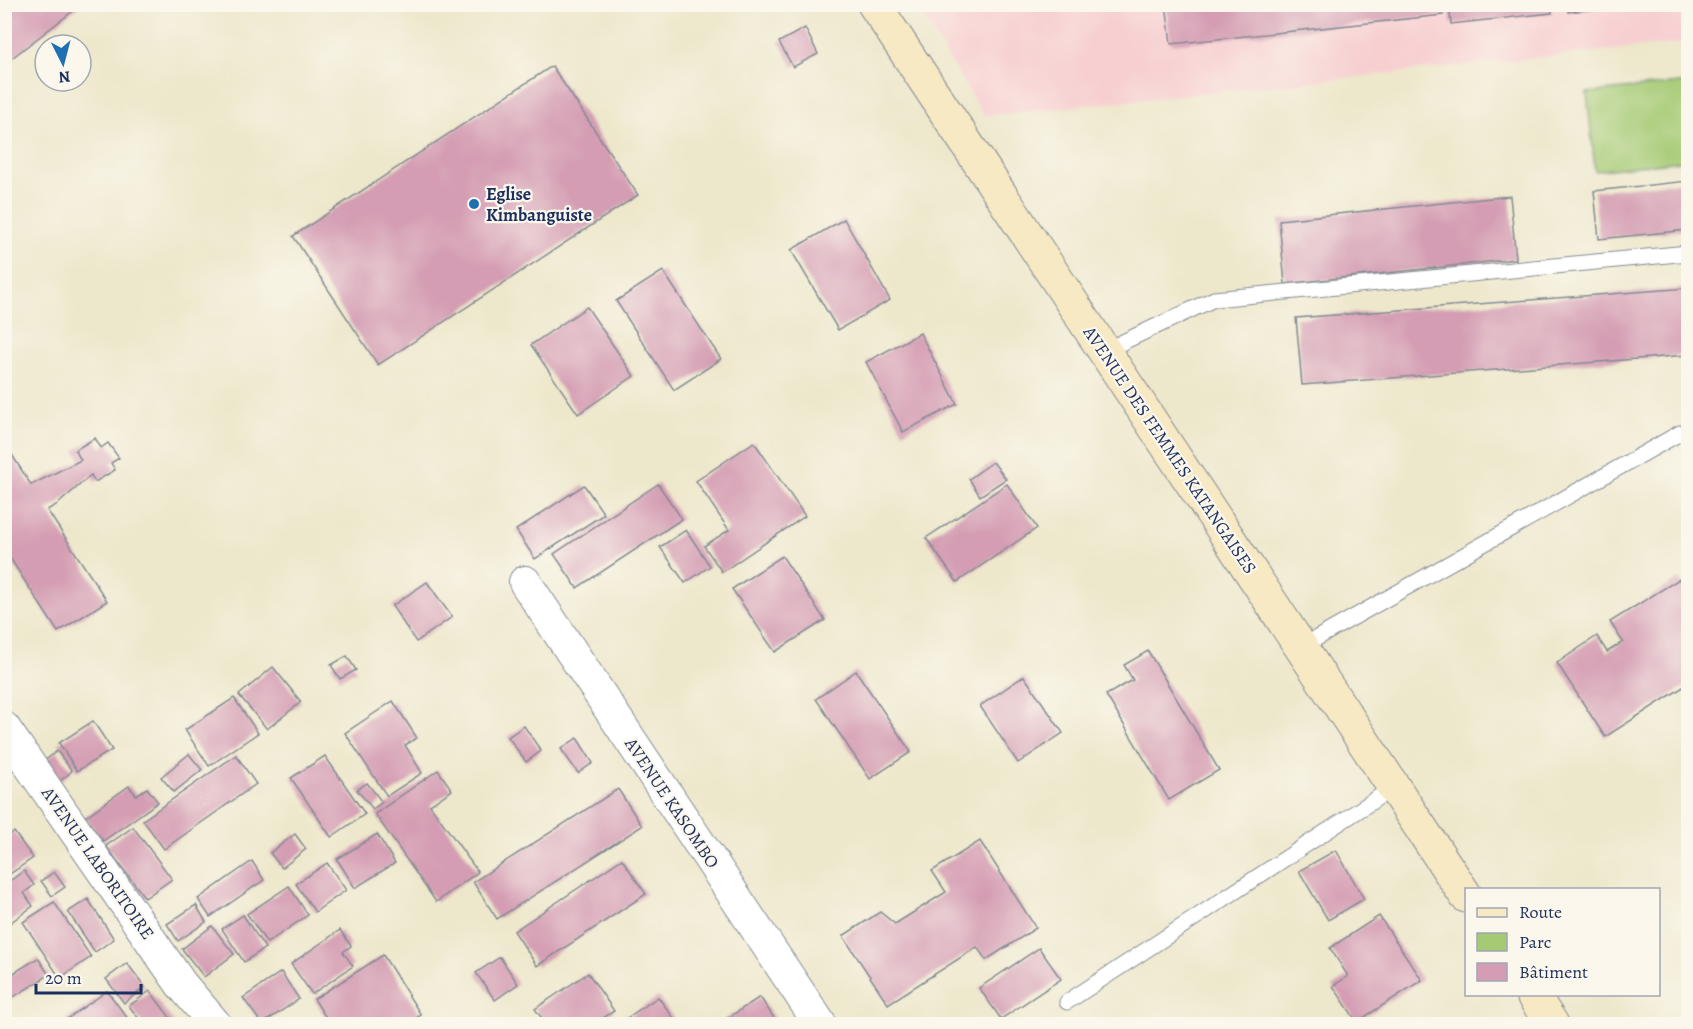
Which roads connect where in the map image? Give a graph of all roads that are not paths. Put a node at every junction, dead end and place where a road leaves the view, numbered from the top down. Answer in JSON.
{"nodes":[{"id":1,"x":874,"y":4,"type":"edge"},
{"id":2,"x":1689,"y":253,"type":"edge"},
{"id":3,"x":1104,"y":351,"type":"junction"},
{"id":4,"x":1689,"y":433,"type":"edge"},
{"id":5,"x":525,"y":582,"type":"dead end"},
{"id":6,"x":1301,"y":647,"type":"junction"},
{"id":7,"x":4,"y":728,"type":"edge"},
{"id":8,"x":1394,"y":787,"type":"junction"},
{"id":9,"x":1465,"y":893,"type":"edge"},
{"id":10,"x":1533,"y":996,"type":"edge"},
{"id":11,"x":1067,"y":1002,"type":"dead end"},
{"id":12,"x":215,"y":1024,"type":"edge"},
{"id":13,"x":820,"y":1024,"type":"edge"},
{"id":14,"x":1552,"y":1024,"type":"edge"}],
"edges":[{"from":1,"to":3,"type":"street","name":"AVENUE DES FEMMES KATANGAISES"},
{"from":2,"to":3,"type":"lane"},
{"from":3,"to":6,"type":"street","name":"AVENUE DES FEMMES KATANGAISES"},
{"from":4,"to":6,"type":"lane"},
{"from":5,"to":13,"type":"street","name":"AVENUE KASOMBO"},
{"from":6,"to":8,"type":"street","name":"AVENUE DES FEMMES KATANGAISES"},
{"from":7,"to":12,"type":"street","name":"AVENUE LABORITOIRE"},
{"from":8,"to":9,"type":"street","name":"AVENUE DES FEMMES KATANGAISES"},
{"from":8,"to":11,"type":"lane"},
{"from":10,"to":14,"type":"street"}]}
